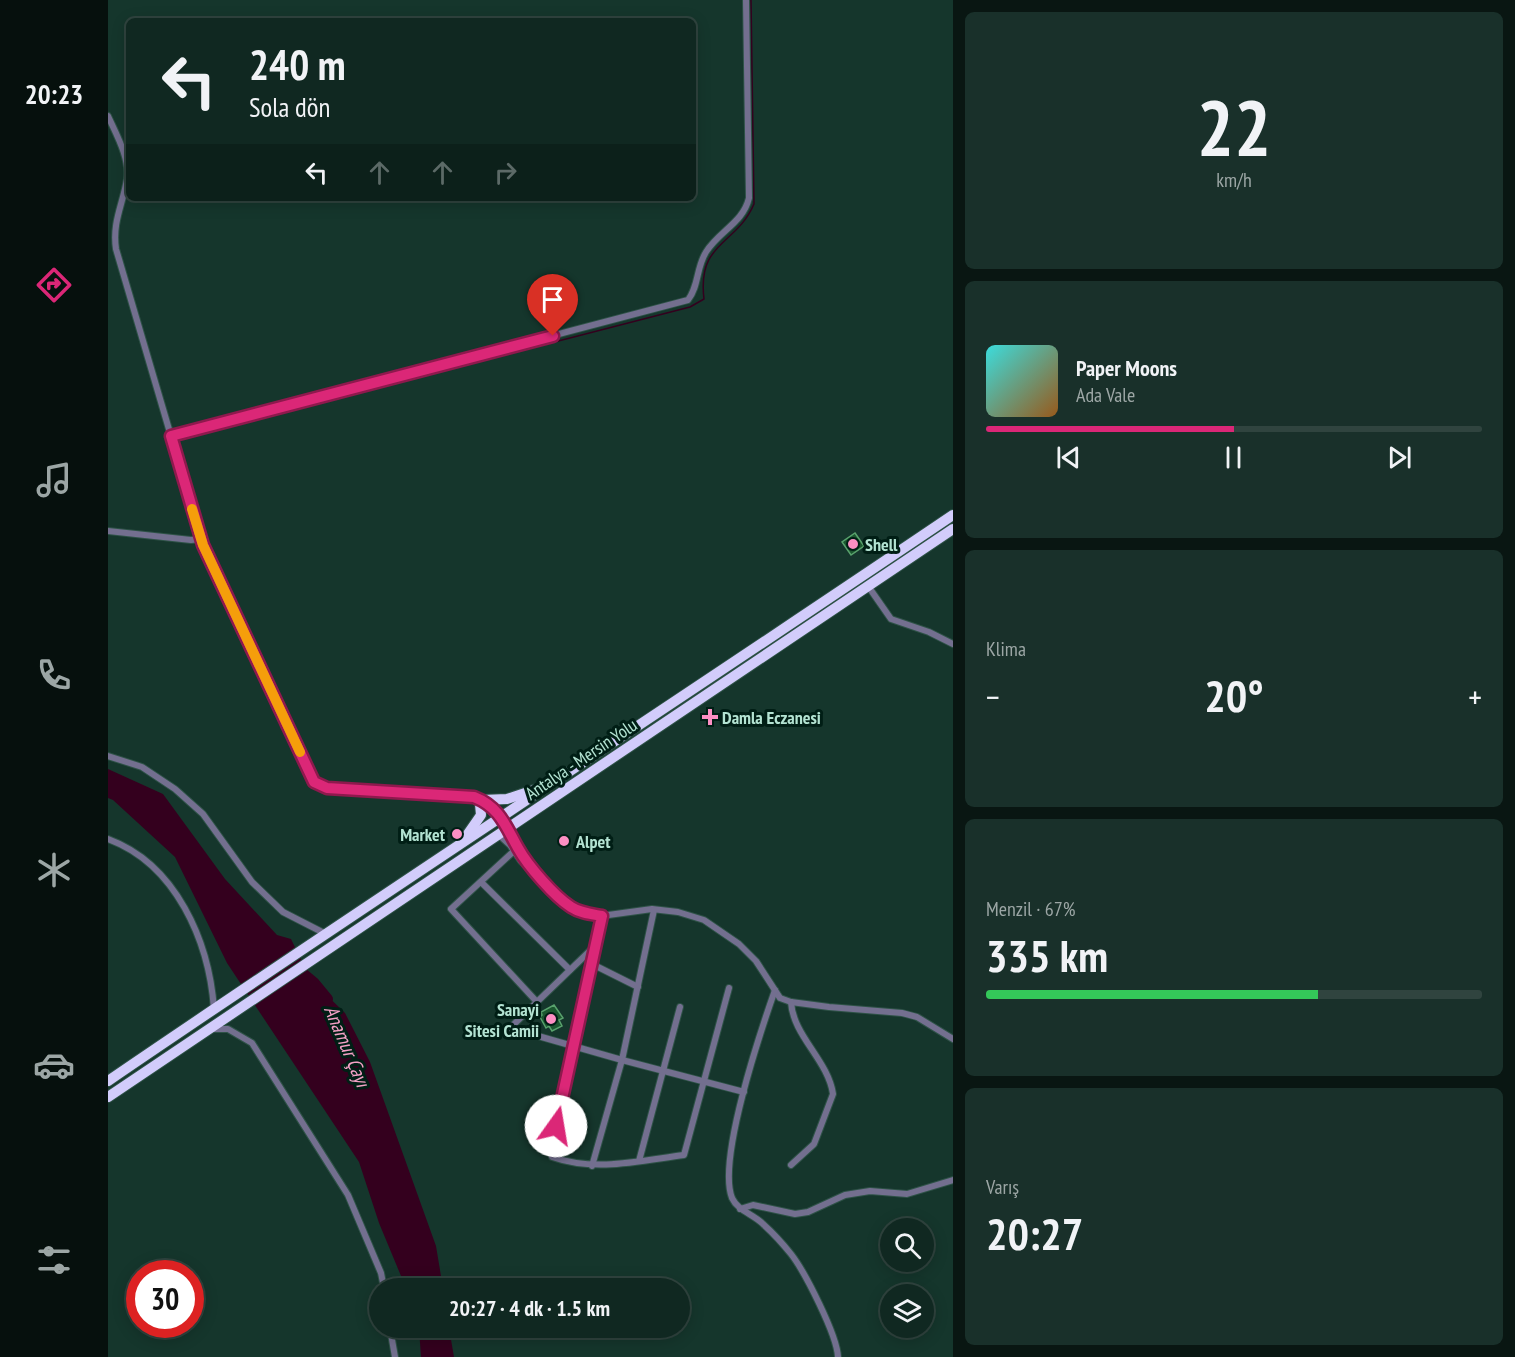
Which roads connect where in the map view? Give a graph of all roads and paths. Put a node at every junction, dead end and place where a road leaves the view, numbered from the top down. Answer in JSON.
{"nodes":[{"id":1,"x":746,"y":0,"type":"edge"},
{"id":2,"x":108,"y":116,"type":"edge"},
{"id":3,"x":126,"y":166,"type":"edge"},
{"id":4,"x":126,"y":174,"type":"edge"},
{"id":5,"x":171,"y":436,"type":"junction"},
{"id":6,"x":952,"y":515,"type":"edge"},
{"id":7,"x":952,"y":529,"type":"edge"},
{"id":8,"x":108,"y":531,"type":"edge"},
{"id":9,"x":201,"y":539,"type":"junction"},
{"id":10,"x":868,"y":586,"type":"junction"},
{"id":11,"x":952,"y":644,"type":"edge"},
{"id":12,"x":108,"y":756,"type":"edge"},
{"id":13,"x":554,"y":783,"type":"junction"},
{"id":14,"x":479,"y":801,"type":"junction"},
{"id":15,"x":501,"y":818,"type":"junction"},
{"id":16,"x":509,"y":826,"type":"junction"},
{"id":17,"x":494,"y":829,"type":"junction"},
{"id":18,"x":108,"y":839,"type":"edge"},
{"id":19,"x":462,"y":843,"type":"junction"},
{"id":20,"x":514,"y":851,"type":"junction"},
{"id":21,"x":533,"y":870,"type":"junction"},
{"id":22,"x":481,"y":882,"type":"junction"},
{"id":23,"x":654,"y":910,"type":"junction"},
{"id":24,"x":602,"y":916,"type":"junction"},
{"id":25,"x":321,"y":935,"type":"junction"},
{"id":26,"x":596,"y":945,"type":"junction"},
{"id":27,"x":592,"y":964,"type":"junction"},
{"id":28,"x":570,"y":970,"type":"junction"},
{"id":29,"x":638,"y":987,"type":"junction"},
{"id":30,"x":729,"y":988,"type":"dead end"},
{"id":31,"x":775,"y":990,"type":"junction"},
{"id":32,"x":537,"y":1002,"type":"junction"},
{"id":33,"x":790,"y":1002,"type":"junction"},
{"id":34,"x":217,"y":1007,"type":"junction"},
{"id":35,"x":680,"y":1007,"type":"dead end"},
{"id":36,"x":206,"y":1029,"type":"junction"},
{"id":37,"x":952,"y":1039,"type":"edge"},
{"id":38,"x":574,"y":1046,"type":"junction"},
{"id":39,"x":622,"y":1060,"type":"junction"},
{"id":40,"x":662,"y":1071,"type":"junction"},
{"id":41,"x":108,"y":1081,"type":"edge"},
{"id":42,"x":704,"y":1082,"type":"junction"},
{"id":43,"x":744,"y":1092,"type":"junction"},
{"id":44,"x":108,"y":1097,"type":"edge"},
{"id":45,"x":639,"y":1161,"type":"junction"},
{"id":46,"x":791,"y":1165,"type":"dead end"},
{"id":47,"x":592,"y":1166,"type":"junction"},
{"id":48,"x":952,"y":1180,"type":"edge"},
{"id":49,"x":740,"y":1209,"type":"junction"},
{"id":50,"x":382,"y":1278,"type":"edge"},
{"id":51,"x":392,"y":1338,"type":"edge"},
{"id":52,"x":395,"y":1357,"type":"edge"},
{"id":53,"x":838,"y":1357,"type":"edge"}],
"edges":[{"from":1,"to":5,"type":"street"},
{"from":2,"to":3,"type":"street"},
{"from":4,"to":5,"type":"street"},
{"from":5,"to":9,"type":"street"},
{"from":6,"to":13,"type":"highway","name":"Antalya - Mersin Yolu"},
{"from":7,"to":10,"type":"highway","name":"Antalya - Mersin Yolu"},
{"from":8,"to":9,"type":"street"},
{"from":9,"to":14,"type":"street"},
{"from":10,"to":11,"type":"street"},
{"from":10,"to":16,"type":"highway","name":"Antalya - Mersin Yolu"},
{"from":12,"to":25,"type":"street"},
{"from":13,"to":14,"type":"highway"},
{"from":13,"to":15,"type":"highway","name":"Antalya - Mersin Yolu"},
{"from":14,"to":15,"type":"street"},
{"from":14,"to":17,"type":"street"},
{"from":14,"to":19,"type":"highway"},
{"from":15,"to":16,"type":"highway"},
{"from":15,"to":17,"type":"highway","name":"Antalya - Mersin Yolu"},
{"from":16,"to":17,"type":"highway","name":"Antalya - Mersin Yolu"},
{"from":16,"to":21,"type":"street"},
{"from":17,"to":19,"type":"highway","name":"Antalya - Mersin Yolu"},
{"from":17,"to":20,"type":"street"},
{"from":17,"to":36,"type":"highway","name":"Antalya - Mersin Yolu"},
{"from":18,"to":34,"type":"street"},
{"from":19,"to":25,"type":"highway","name":"Antalya - Mersin Yolu"},
{"from":20,"to":21,"type":"street"},
{"from":20,"to":22,"type":"street"},
{"from":21,"to":24,"type":"street"},
{"from":22,"to":28,"type":"street"},
{"from":22,"to":32,"type":"street"},
{"from":23,"to":24,"type":"street"},
{"from":23,"to":29,"type":"street"},
{"from":23,"to":31,"type":"street"},
{"from":24,"to":26,"type":"street"},
{"from":25,"to":34,"type":"highway","name":"Antalya - Mersin Yolu"},
{"from":26,"to":27,"type":"street"},
{"from":26,"to":28,"type":"street"},
{"from":27,"to":29,"type":"street"},
{"from":27,"to":38,"type":"street"},
{"from":28,"to":32,"type":"street"},
{"from":29,"to":39,"type":"street"},
{"from":30,"to":42,"type":"street"},
{"from":31,"to":33,"type":"street"},
{"from":31,"to":43,"type":"street"},
{"from":32,"to":38,"type":"street"},
{"from":33,"to":37,"type":"street"},
{"from":33,"to":46,"type":"street"},
{"from":34,"to":41,"type":"highway","name":"Antalya - Mersin Yolu"},
{"from":35,"to":40,"type":"street"},
{"from":36,"to":44,"type":"highway","name":"Antalya - Mersin Yolu"},
{"from":36,"to":50,"type":"street"},
{"from":38,"to":39,"type":"street"},
{"from":38,"to":47,"type":"street"},
{"from":39,"to":40,"type":"street"},
{"from":39,"to":47,"type":"street"},
{"from":40,"to":42,"type":"street"},
{"from":40,"to":45,"type":"street"},
{"from":42,"to":43,"type":"street"},
{"from":42,"to":45,"type":"street"},
{"from":43,"to":49,"type":"street"},
{"from":45,"to":47,"type":"street"},
{"from":48,"to":49,"type":"street"},
{"from":49,"to":53,"type":"street"},
{"from":51,"to":52,"type":"street"}]}
